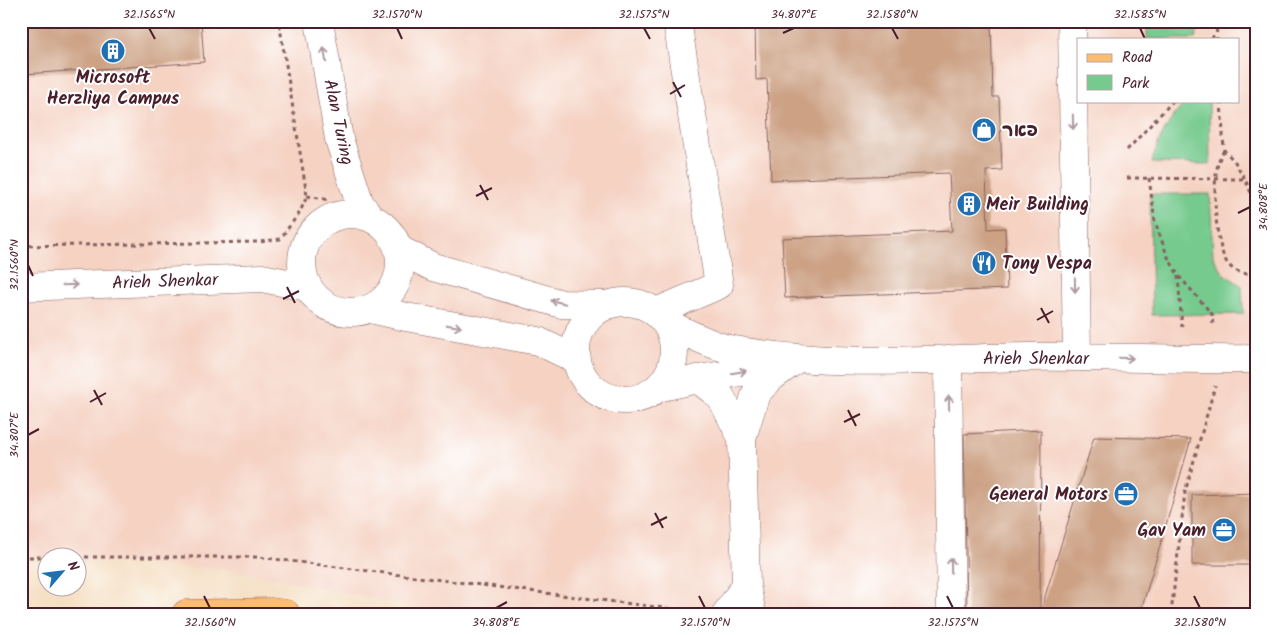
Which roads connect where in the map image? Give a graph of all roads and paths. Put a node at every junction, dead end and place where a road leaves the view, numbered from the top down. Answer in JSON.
{"nodes":[{"id":1,"x":280,"y":21,"type":"edge"},
{"id":2,"x":319,"y":21,"type":"edge"},
{"id":3,"x":677,"y":21,"type":"edge"},
{"id":4,"x":1072,"y":21,"type":"edge"},
{"id":5,"x":1216,"y":21,"type":"edge"},
{"id":6,"x":1216,"y":29,"type":"junction"},
{"id":7,"x":1212,"y":38,"type":"edge"},
{"id":8,"x":1217,"y":38,"type":"edge"},
{"id":9,"x":1172,"y":102,"type":"edge"},
{"id":10,"x":1221,"y":102,"type":"edge"},
{"id":11,"x":1127,"y":150,"type":"dead end"},
{"id":12,"x":1224,"y":150,"type":"junction"},
{"id":13,"x":1127,"y":178,"type":"dead end"},
{"id":14,"x":1149,"y":178,"type":"junction"},
{"id":15,"x":1216,"y":178,"type":"junction"},
{"id":16,"x":1245,"y":179,"type":"junction"},
{"id":17,"x":371,"y":218,"type":"junction"},
{"id":18,"x":1256,"y":229,"type":"edge"},
{"id":19,"x":21,"y":246,"type":"edge"},
{"id":20,"x":398,"y":248,"type":"junction"},
{"id":21,"x":1178,"y":275,"type":"junction"},
{"id":22,"x":1256,"y":275,"type":"edge"},
{"id":23,"x":21,"y":287,"type":"edge"},
{"id":24,"x":308,"y":287,"type":"junction"},
{"id":25,"x":606,"y":305,"type":"junction"},
{"id":26,"x":371,"y":309,"type":"junction"},
{"id":27,"x":661,"y":318,"type":"junction"},
{"id":28,"x":1213,"y":325,"type":"dead end"},
{"id":29,"x":1182,"y":327,"type":"dead end"},
{"id":30,"x":1077,"y":357,"type":"junction"},
{"id":31,"x":948,"y":359,"type":"junction"},
{"id":32,"x":1223,"y":359,"type":"junction"},
{"id":33,"x":1256,"y":359,"type":"edge"},
{"id":34,"x":577,"y":360,"type":"junction"},
{"id":35,"x":803,"y":362,"type":"junction"},
{"id":36,"x":698,"y":379,"type":"junction"},
{"id":37,"x":657,"y":388,"type":"junction"},
{"id":38,"x":742,"y":438,"type":"junction"},
{"id":39,"x":21,"y":557,"type":"edge"},
{"id":40,"x":746,"y":585,"type":"junction"},
{"id":41,"x":186,"y":614,"type":"edge"},
{"id":42,"x":286,"y":614,"type":"edge"},
{"id":43,"x":689,"y":614,"type":"edge"},
{"id":44,"x":726,"y":614,"type":"edge"},
{"id":45,"x":752,"y":614,"type":"edge"},
{"id":46,"x":951,"y":614,"type":"edge"},
{"id":47,"x":1171,"y":614,"type":"edge"}],
"edges":[{"from":1,"to":19,"type":"path"},
{"from":17,"to":2,"type":"street","name":"Alan Turing","one_way":true},
{"from":3,"to":27,"type":"street"},
{"from":4,"to":30,"type":"street","one_way":true},
{"from":5,"to":6,"type":"path"},
{"from":6,"to":7,"type":"path"},
{"from":6,"to":8,"type":"path"},
{"from":9,"to":11,"type":"path"},
{"from":10,"to":12,"type":"path"},
{"from":12,"to":15,"type":"path"},
{"from":12,"to":16,"type":"path"},
{"from":13,"to":14,"type":"path"},
{"from":14,"to":15,"type":"path"},
{"from":14,"to":21,"type":"path"},
{"from":15,"to":16,"type":"path"},
{"from":15,"to":22,"type":"path"},
{"from":16,"to":18,"type":"path"},
{"from":17,"to":20,"type":"street"},
{"from":17,"to":24,"type":"street"},
{"from":25,"to":20,"type":"street","one_way":true},
{"from":20,"to":26,"type":"street"},
{"from":21,"to":28,"type":"path"},
{"from":21,"to":29,"type":"path"},
{"from":23,"to":24,"type":"street","name":"Arieh Shenkar","one_way":true},
{"from":24,"to":26,"type":"street"},
{"from":25,"to":27,"type":"street"},
{"from":25,"to":34,"type":"street"},
{"from":26,"to":34,"type":"street","one_way":true},
{"from":27,"to":35,"type":"street","name":"Arieh Shenkar"},
{"from":27,"to":37,"type":"street"},
{"from":30,"to":31,"type":"street","name":"Arieh Shenkar"},
{"from":30,"to":32,"type":"street","name":"Arieh Shenkar","one_way":true},
{"from":31,"to":35,"type":"street","name":"Arieh Shenkar"},
{"from":46,"to":31,"type":"street","one_way":true},
{"from":32,"to":33,"type":"street","name":"Arieh Shenkar"},
{"from":32,"to":47,"type":"path"},
{"from":34,"to":37,"type":"street"},
{"from":36,"to":35,"type":"street","name":"Arieh Shenkar","one_way":true},
{"from":35,"to":38,"type":"street"},
{"from":36,"to":37,"type":"street","name":"Arieh Shenkar"},
{"from":36,"to":38,"type":"street"},
{"from":38,"to":40,"type":"street"},
{"from":39,"to":43,"type":"path"},
{"from":40,"to":44,"type":"street"},
{"from":40,"to":45,"type":"street"},
{"from":41,"to":42,"type":"main road"}]}
